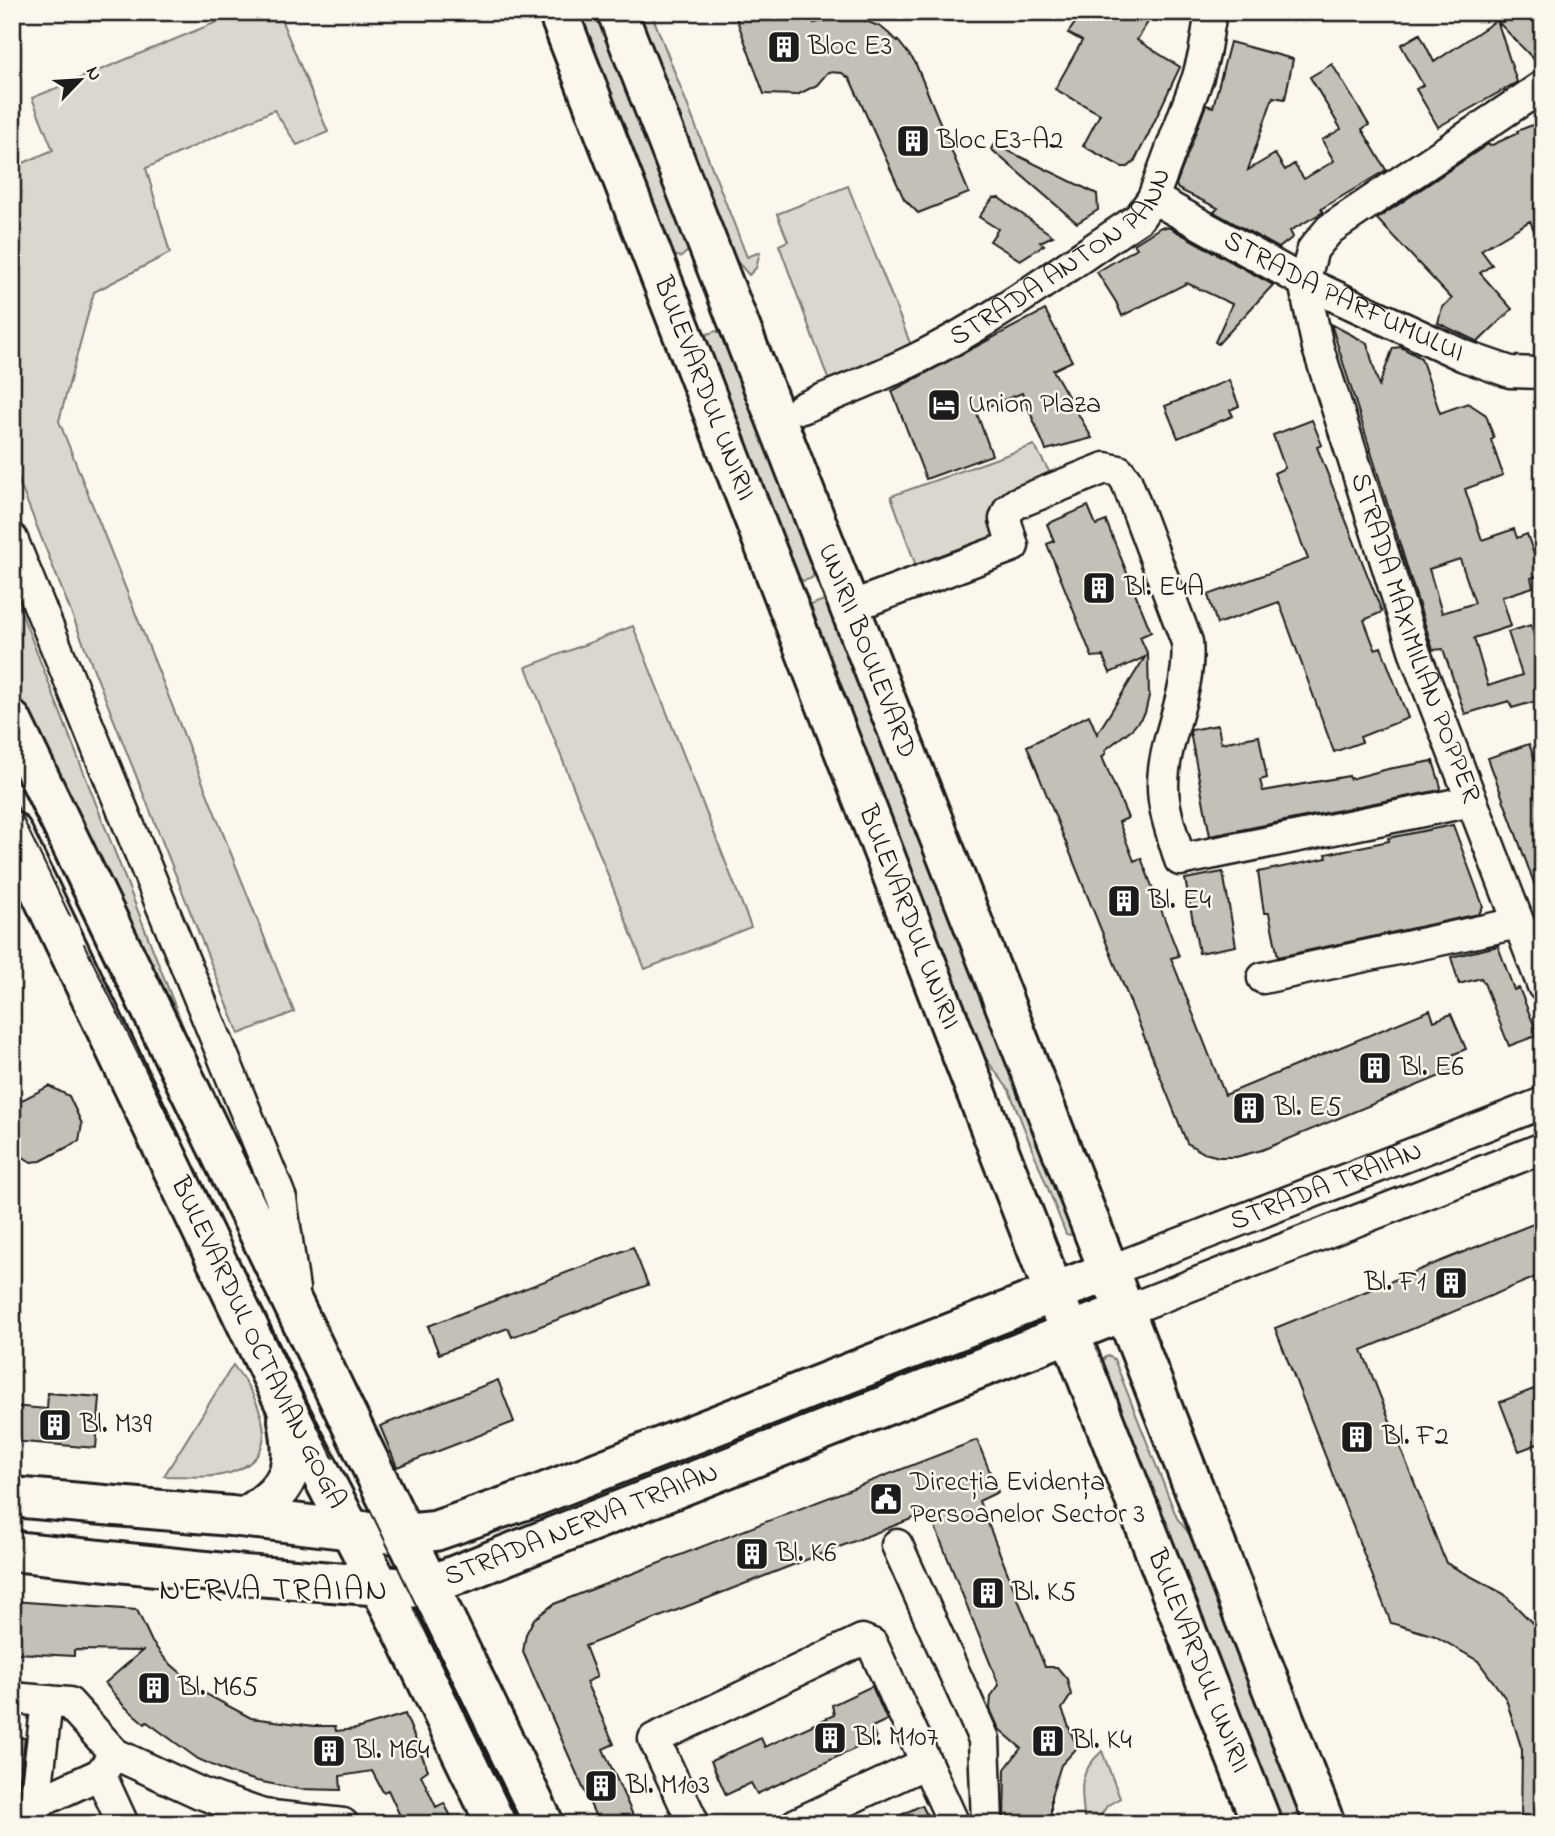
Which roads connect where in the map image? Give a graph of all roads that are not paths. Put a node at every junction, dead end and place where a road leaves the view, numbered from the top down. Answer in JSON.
{"nodes":[{"id":1,"x":558,"y":12,"type":"edge"},
{"id":2,"x":617,"y":12,"type":"edge"},
{"id":3,"x":1210,"y":12,"type":"edge"},
{"id":4,"x":1543,"y":86,"type":"edge"},
{"id":5,"x":1153,"y":198,"type":"junction"},
{"id":6,"x":1304,"y":282,"type":"junction"},
{"id":7,"x":727,"y":295,"type":"junction"},
{"id":8,"x":675,"y":315,"type":"junction"},
{"id":9,"x":1543,"y":373,"type":"edge"},
{"id":10,"x":802,"y":408,"type":"dead end"},
{"id":11,"x":12,"y":539,"type":"edge"},
{"id":12,"x":845,"y":594,"type":"junction"},
{"id":13,"x":787,"y":603,"type":"junction"},
{"id":14,"x":12,"y":720,"type":"edge"},
{"id":15,"x":1472,"y":801,"type":"junction"},
{"id":16,"x":12,"y":832,"type":"edge"},
{"id":17,"x":12,"y":869,"type":"edge"},
{"id":18,"x":1518,"y":923,"type":"junction"},
{"id":19,"x":57,"y":925,"type":"junction"},
{"id":20,"x":1263,"y":978,"type":"dead end"},
{"id":21,"x":1543,"y":986,"type":"edge"},
{"id":22,"x":1543,"y":1103,"type":"edge"},
{"id":23,"x":1543,"y":1148,"type":"edge"},
{"id":24,"x":1109,"y":1271,"type":"junction"},
{"id":25,"x":1054,"y":1293,"type":"junction"},
{"id":26,"x":1125,"y":1311,"type":"junction"},
{"id":27,"x":297,"y":1313,"type":"junction"},
{"id":28,"x":1070,"y":1334,"type":"junction"},
{"id":29,"x":285,"y":1404,"type":"junction"},
{"id":30,"x":12,"y":1497,"type":"edge"},
{"id":31,"x":245,"y":1517,"type":"junction"},
{"id":32,"x":349,"y":1529,"type":"junction"},
{"id":33,"x":403,"y":1534,"type":"junction"},
{"id":34,"x":897,"y":1545,"type":"dead end"},
{"id":35,"x":12,"y":1551,"type":"edge"},
{"id":36,"x":378,"y":1585,"type":"junction"},
{"id":37,"x":428,"y":1586,"type":"junction"},
{"id":38,"x":12,"y":1698,"type":"edge"},
{"id":39,"x":47,"y":1701,"type":"junction"},
{"id":40,"x":926,"y":1763,"type":"junction"},
{"id":41,"x":108,"y":1764,"type":"junction"},
{"id":42,"x":31,"y":1814,"type":"edge"},
{"id":43,"x":814,"y":1820,"type":"edge"},
{"id":44,"x":122,"y":1824,"type":"edge"},
{"id":45,"x":343,"y":1824,"type":"edge"},
{"id":46,"x":496,"y":1824,"type":"edge"},
{"id":47,"x":544,"y":1824,"type":"edge"},
{"id":48,"x":694,"y":1824,"type":"edge"},
{"id":49,"x":954,"y":1824,"type":"edge"},
{"id":50,"x":987,"y":1824,"type":"edge"},
{"id":51,"x":1262,"y":1824,"type":"edge"},
{"id":52,"x":1325,"y":1824,"type":"edge"}],
"edges":[{"from":1,"to":8,"type":"main road","name":"BULEVARDUL UNIRII"},
{"from":2,"to":7,"type":"main road","name":"UNIRII BOULEVARD"},
{"from":3,"to":5,"type":"street","name":"STRADA ANTON PANN"},
{"from":4,"to":6,"type":"street"},
{"from":5,"to":6,"type":"street","name":"STRADA PARFUMULUI"},
{"from":5,"to":10,"type":"street","name":"STRADA ANTON PANN"},
{"from":6,"to":9,"type":"street","name":"STRADA PARFUMULUI"},
{"from":6,"to":15,"type":"street","name":"STRADA MAXIMILIAN POPPER"},
{"from":7,"to":8,"type":"main road"},
{"from":7,"to":12,"type":"main road","name":"UNIRII BOULEVARD"},
{"from":8,"to":13,"type":"main road","name":"BULEVARDUL UNIRII"},
{"from":11,"to":27,"type":"street","name":"BULEVARDUL OCTAVIAN GOGA"},
{"from":12,"to":13,"type":"main road"},
{"from":12,"to":15,"type":"street"},
{"from":12,"to":24,"type":"main road","name":"UNIRII BOULEVARD"},
{"from":13,"to":25,"type":"main road","name":"BULEVARDUL UNIRII"},
{"from":14,"to":27,"type":"main road","name":"BULEVARDUL OCTAVIAN GOGA"},
{"from":15,"to":18,"type":"street","name":"STRADA MAXIMILIAN POPPER"},
{"from":16,"to":19,"type":"main road"},
{"from":17,"to":19,"type":"street","name":"BULEVARDUL OCTAVIAN GOGA"},
{"from":18,"to":20,"type":"street"},
{"from":18,"to":21,"type":"street","name":"STRADA MAXIMILIAN POPPER"},
{"from":19,"to":29,"type":"main road","name":"BULEVARDUL OCTAVIAN GOGA"},
{"from":22,"to":24,"type":"street","name":"STRADA TRAIAN"},
{"from":23,"to":26,"type":"street","name":"STRADA TRAIAN"},
{"from":24,"to":25,"type":"main road","name":"STRADA NERVA TRAIAN"},
{"from":24,"to":26,"type":"main road","name":"BULEVARDUL UNIRII"},
{"from":25,"to":28,"type":"main road","name":"BULEVARDUL UNIRII"},
{"from":25,"to":33,"type":"main road","name":"STRADA NERVA TRAIAN"},
{"from":26,"to":28,"type":"main road","name":"STRADA NERVA TRAIAN"},
{"from":26,"to":52,"type":"main road","name":"BULEVARDUL UNIRII"},
{"from":27,"to":33,"type":"main road","name":"BULEVARDUL OCTAVIAN GOGA"},
{"from":28,"to":37,"type":"main road","name":"STRADA NERVA TRAIAN"},
{"from":28,"to":51,"type":"main road","name":"BULEVARDUL UNIRII"},
{"from":29,"to":31,"type":"main road"},
{"from":29,"to":32,"type":"main road","name":"BULEVARDUL OCTAVIAN GOGA"},
{"from":30,"to":31,"type":"main road","name":"STRADA NERVA TRAIAN"},
{"from":31,"to":32,"type":"main road","name":"STRADA NERVA TRAIAN"},
{"from":32,"to":33,"type":"main road","name":"STRADA NERVA TRAIAN"},
{"from":32,"to":36,"type":"main road","name":"BULEVARDUL OCTAVIAN GOGA"},
{"from":33,"to":37,"type":"main road","name":"BULEVARDUL OCTAVIAN GOGA"},
{"from":34,"to":50,"type":"street"},
{"from":35,"to":36,"type":"main road","name":"STRADA NERVA TRAIAN"},
{"from":36,"to":37,"type":"main road","name":"STRADA NERVA TRAIAN"},
{"from":36,"to":46,"type":"main road","name":"BULEVARDUL OCTAVIAN GOGA"},
{"from":37,"to":47,"type":"main road","name":"BULEVARDUL OCTAVIAN GOGA"},
{"from":38,"to":39,"type":"street"},
{"from":39,"to":41,"type":"street"},
{"from":39,"to":42,"type":"street"},
{"from":40,"to":43,"type":"street"},
{"from":40,"to":48,"type":"street"},
{"from":40,"to":49,"type":"street"},
{"from":41,"to":42,"type":"street"},
{"from":41,"to":44,"type":"street"},
{"from":41,"to":45,"type":"street"}]}
